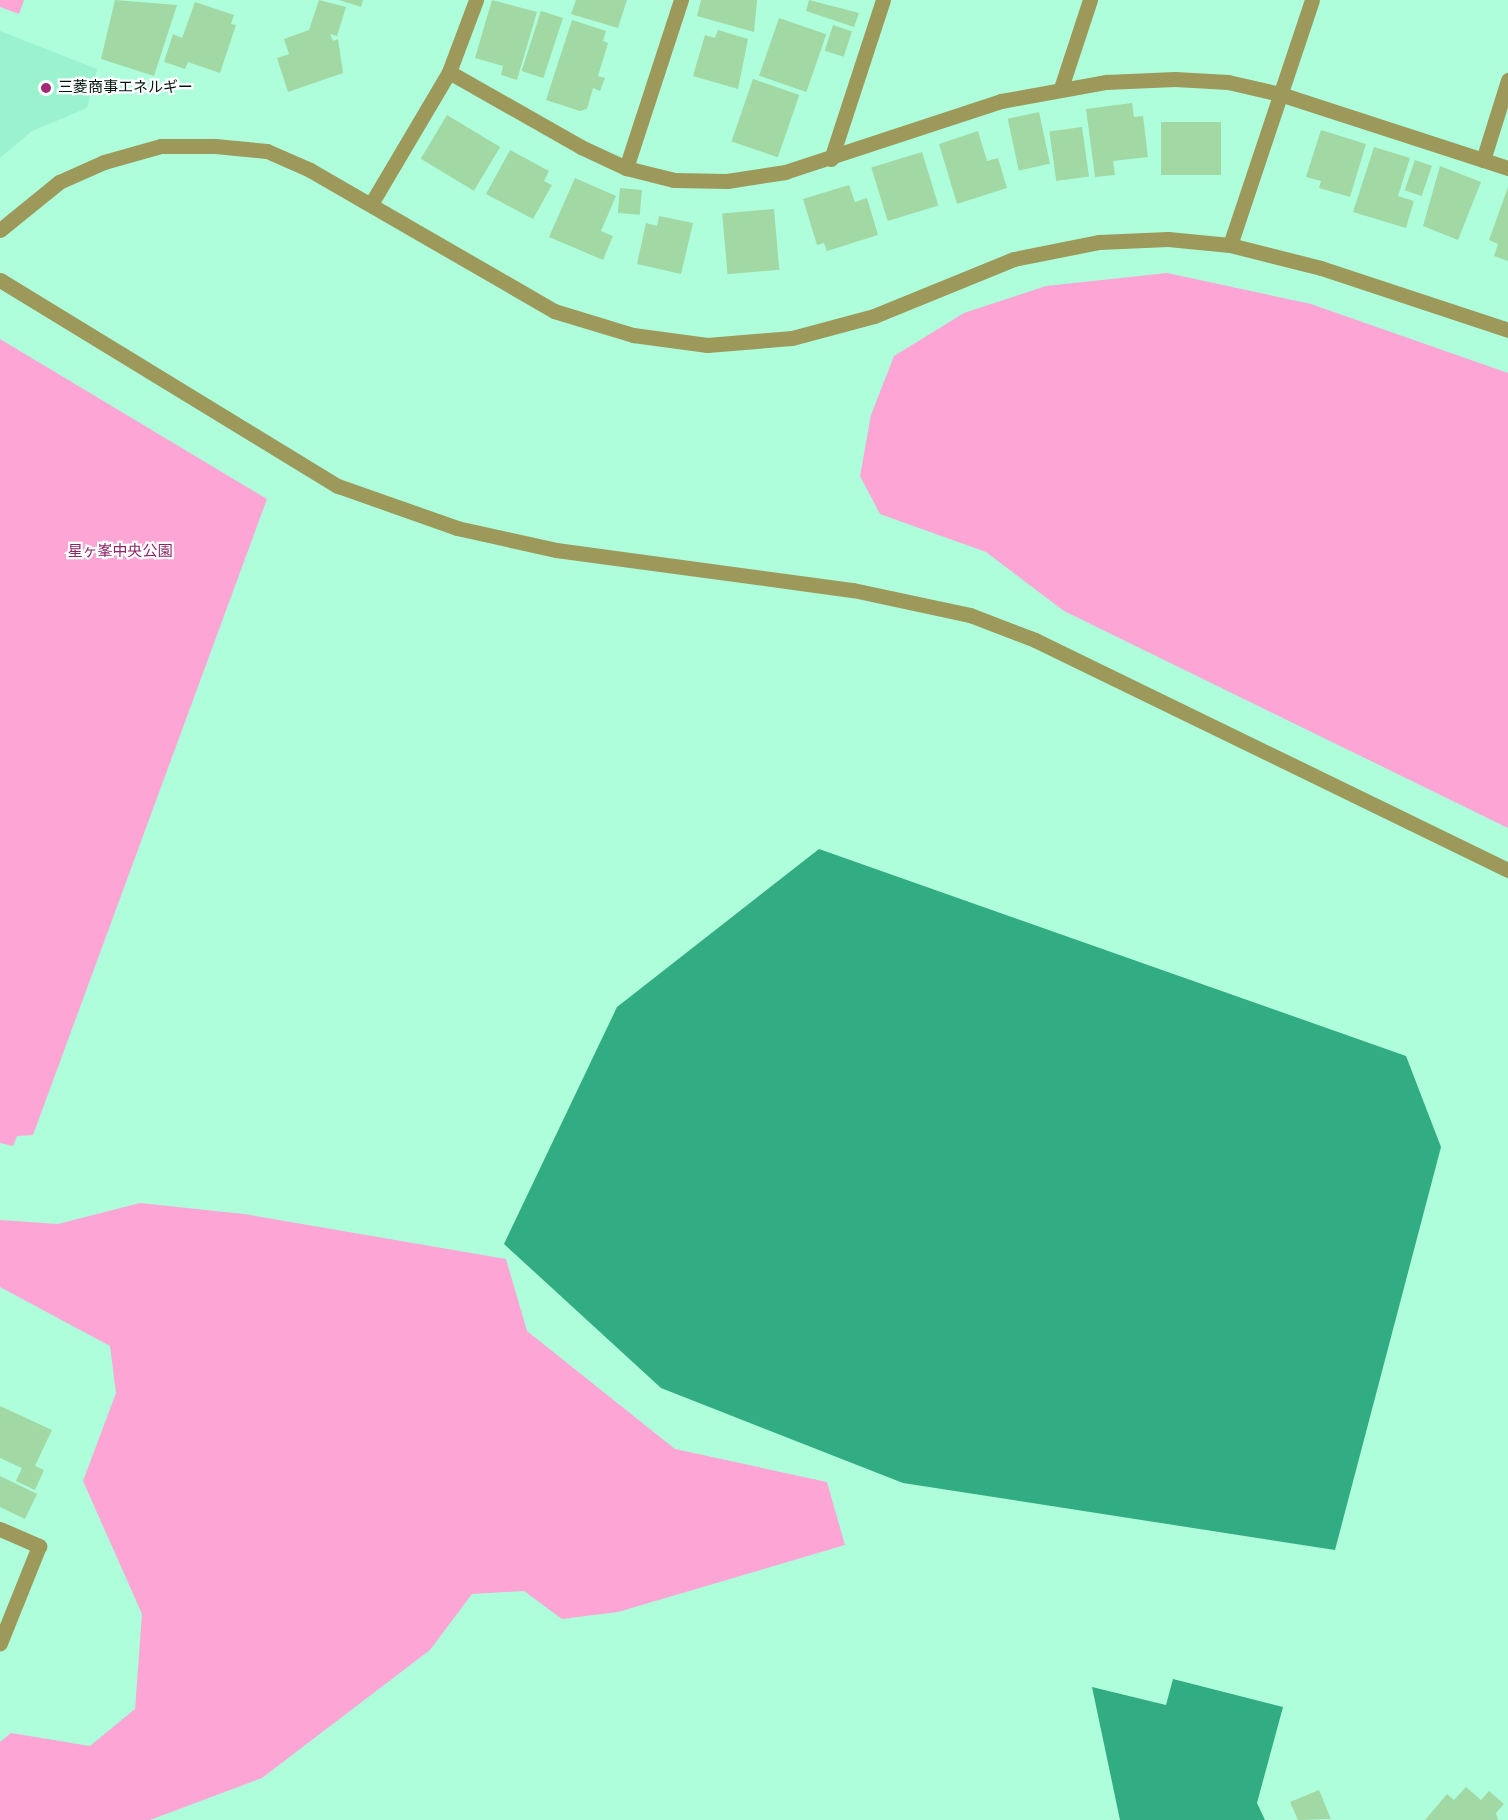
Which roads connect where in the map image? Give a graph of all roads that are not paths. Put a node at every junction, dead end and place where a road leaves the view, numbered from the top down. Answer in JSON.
{"nodes":[{"id":1,"x":476,"y":0,"type":"edge"},
{"id":2,"x":681,"y":0,"type":"edge"},
{"id":3,"x":883,"y":0,"type":"edge"},
{"id":4,"x":1090,"y":0,"type":"edge"},
{"id":5,"x":1312,"y":0,"type":"edge"},
{"id":6,"x":449,"y":72,"type":"junction"},
{"id":7,"x":1508,"y":80,"type":"edge"},
{"id":8,"x":1061,"y":88,"type":"junction"},
{"id":9,"x":1280,"y":94,"type":"junction"},
{"id":10,"x":831,"y":159,"type":"junction"},
{"id":11,"x":1483,"y":160,"type":"junction"},
{"id":12,"x":626,"y":168,"type":"junction"},
{"id":13,"x":1508,"y":168,"type":"edge"},
{"id":14,"x":371,"y":204,"type":"junction"},
{"id":15,"x":0,"y":230,"type":"edge"},
{"id":16,"x":1230,"y":245,"type":"junction"},
{"id":17,"x":0,"y":280,"type":"edge"},
{"id":18,"x":1508,"y":330,"type":"edge"},
{"id":19,"x":1508,"y":870,"type":"edge"},
{"id":20,"x":0,"y":1529,"type":"edge"},
{"id":21,"x":0,"y":1644,"type":"edge"}],
"edges":[{"from":1,"to":6,"type":"street"},
{"from":2,"to":12,"type":"street"},
{"from":3,"to":10,"type":"street"},
{"from":4,"to":8,"type":"street"},
{"from":5,"to":9,"type":"street"},
{"from":6,"to":12,"type":"street"},
{"from":6,"to":14,"type":"street"},
{"from":7,"to":11,"type":"street"},
{"from":8,"to":9,"type":"street"},
{"from":8,"to":10,"type":"street"},
{"from":9,"to":11,"type":"street"},
{"from":9,"to":16,"type":"street"},
{"from":10,"to":12,"type":"street"},
{"from":11,"to":13,"type":"street"},
{"from":14,"to":15,"type":"street"},
{"from":14,"to":16,"type":"street"},
{"from":16,"to":18,"type":"street"},
{"from":17,"to":19,"type":"street"},
{"from":20,"to":21,"type":"street"}]}
